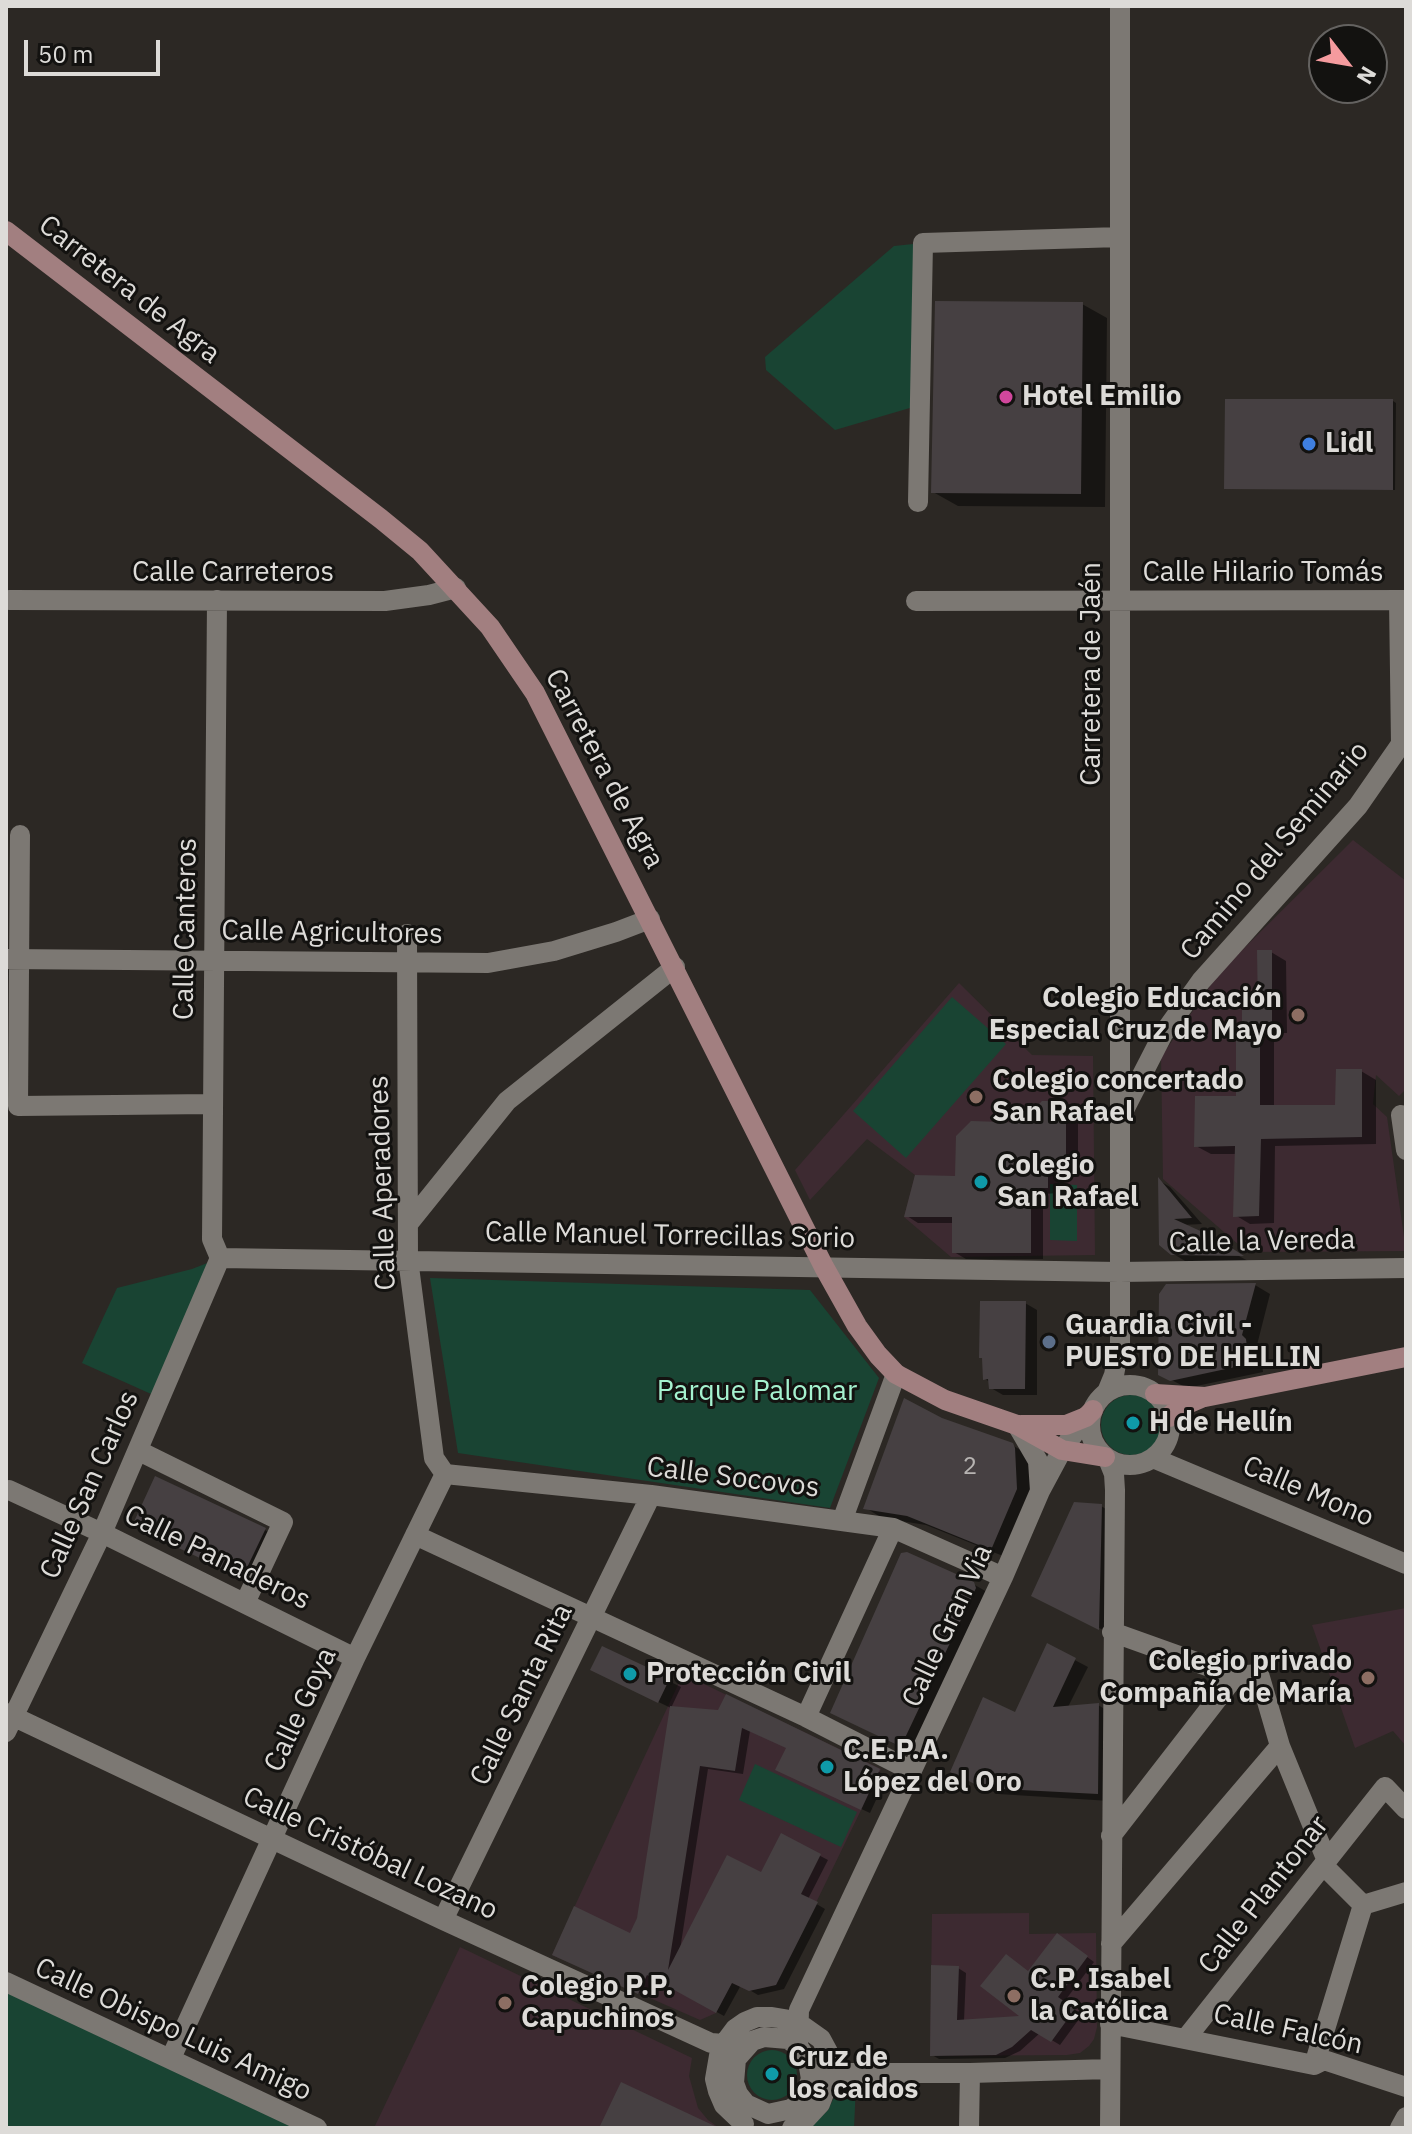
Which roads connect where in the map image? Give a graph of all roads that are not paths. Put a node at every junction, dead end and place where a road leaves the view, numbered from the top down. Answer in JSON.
{"nodes":[{"id":1,"x":1120,"y":6,"type":"edge"},
{"id":2,"x":6,"y":231,"type":"edge"},
{"id":3,"x":1120,"y":237,"type":"junction"},
{"id":4,"x":918,"y":502,"type":"dead end"},
{"id":5,"x":456,"y":588,"type":"junction"},
{"id":6,"x":9,"y":600,"type":"dead end"},
{"id":7,"x":217,"y":600,"type":"junction"},
{"id":8,"x":1402,"y":600,"type":"edge"},
{"id":9,"x":916,"y":601,"type":"dead end"},
{"id":10,"x":1120,"y":602,"type":"junction"},
{"id":11,"x":20,"y":835,"type":"dead end"},
{"id":12,"x":650,"y":919,"type":"junction"},
{"id":13,"x":407,"y":934,"type":"dead end"},
{"id":14,"x":13,"y":959,"type":"edge"},
{"id":15,"x":213,"y":960,"type":"junction"},
{"id":16,"x":407,"y":963,"type":"junction"},
{"id":17,"x":675,"y":967,"type":"junction"},
{"id":18,"x":212,"y":1104,"type":"junction"},
{"id":19,"x":1401,"y":1115,"type":"dead end"},
{"id":20,"x":1119,"y":1120,"type":"junction"},
{"id":21,"x":1406,"y":1150,"type":"edge"},
{"id":22,"x":408,"y":1224,"type":"junction"},
{"id":23,"x":220,"y":1258,"type":"junction"},
{"id":24,"x":408,"y":1259,"type":"junction"},
{"id":25,"x":824,"y":1267,"type":"junction"},
{"id":26,"x":1406,"y":1268,"type":"edge"},
{"id":27,"x":1119,"y":1272,"type":"junction"},
{"id":28,"x":1120,"y":1343,"type":"junction"},
{"id":29,"x":1406,"y":1357,"type":"edge"},
{"id":30,"x":896,"y":1374,"type":"junction"},
{"id":31,"x":1134,"y":1385,"type":"junction"},
{"id":32,"x":1107,"y":1392,"type":"junction"},
{"id":33,"x":1155,"y":1394,"type":"junction"},
{"id":34,"x":1205,"y":1397,"type":"junction"},
{"id":35,"x":1089,"y":1414,"type":"junction"},
{"id":36,"x":1169,"y":1417,"type":"junction"},
{"id":37,"x":1017,"y":1425,"type":"junction"},
{"id":38,"x":1168,"y":1438,"type":"junction"},
{"id":39,"x":1062,"y":1450,"type":"junction"},
{"id":40,"x":139,"y":1451,"type":"junction"},
{"id":41,"x":1101,"y":1457,"type":"junction"},
{"id":42,"x":1153,"y":1458,"type":"junction"},
{"id":43,"x":1131,"y":1466,"type":"junction"},
{"id":44,"x":1188,"y":1471,"type":"junction"},
{"id":45,"x":445,"y":1474,"type":"junction"},
{"id":46,"x":1042,"y":1486,"type":"junction"},
{"id":47,"x":9,"y":1490,"type":"dead end"},
{"id":48,"x":1115,"y":1490,"type":"junction"},
{"id":49,"x":651,"y":1495,"type":"junction"},
{"id":50,"x":842,"y":1521,"type":"junction"},
{"id":51,"x":893,"y":1528,"type":"junction"},
{"id":52,"x":102,"y":1533,"type":"junction"},
{"id":53,"x":415,"y":1535,"type":"junction"},
{"id":54,"x":1406,"y":1564,"type":"edge"},
{"id":55,"x":1003,"y":1577,"type":"junction"},
{"id":56,"x":245,"y":1603,"type":"junction"},
{"id":57,"x":592,"y":1616,"type":"junction"},
{"id":58,"x":1112,"y":1632,"type":"junction"},
{"id":59,"x":355,"y":1658,"type":"junction"},
{"id":60,"x":1235,"y":1676,"type":"junction"},
{"id":61,"x":806,"y":1717,"type":"junction"},
{"id":62,"x":8,"y":1720,"type":"edge"},
{"id":63,"x":1280,"y":1746,"type":"junction"},
{"id":64,"x":912,"y":1771,"type":"junction"},
{"id":65,"x":1406,"y":1809,"type":"edge"},
{"id":66,"x":1111,"y":1836,"type":"junction"},
{"id":67,"x":273,"y":1839,"type":"junction"},
{"id":68,"x":1325,"y":1863,"type":"junction"},
{"id":69,"x":1406,"y":1892,"type":"edge"},
{"id":70,"x":1363,"y":1905,"type":"junction"},
{"id":71,"x":443,"y":1920,"type":"junction"},
{"id":72,"x":1111,"y":1944,"type":"junction"},
{"id":73,"x":6,"y":1982,"type":"edge"},
{"id":74,"x":796,"y":2017,"type":"junction"},
{"id":75,"x":1110,"y":2024,"type":"junction"},
{"id":76,"x":1187,"y":2037,"type":"junction"},
{"id":77,"x":761,"y":2039,"type":"junction"},
{"id":78,"x":718,"y":2046,"type":"junction"},
{"id":79,"x":803,"y":2053,"type":"junction"},
{"id":80,"x":171,"y":2058,"type":"junction"},
{"id":81,"x":1314,"y":2065,"type":"junction"},
{"id":82,"x":1110,"y":2069,"type":"junction"},
{"id":83,"x":733,"y":2071,"type":"junction"},
{"id":84,"x":833,"y":2073,"type":"junction"},
{"id":85,"x":970,"y":2073,"type":"junction"},
{"id":86,"x":1406,"y":2087,"type":"edge"},
{"id":87,"x":807,"y":2090,"type":"junction"},
{"id":88,"x":743,"y":2100,"type":"junction"},
{"id":89,"x":768,"y":2114,"type":"junction"},
{"id":90,"x":1406,"y":2117,"type":"edge"},
{"id":91,"x":746,"y":2127,"type":"edge"},
{"id":92,"x":317,"y":2128,"type":"edge"},
{"id":93,"x":792,"y":2128,"type":"edge"},
{"id":94,"x":969,"y":2128,"type":"edge"},
{"id":95,"x":1110,"y":2128,"type":"edge"},
{"id":96,"x":1400,"y":2128,"type":"edge"}],
"edges":[{"from":1,"to":3,"type":"street","name":"Carretera de Jaén"},
{"from":2,"to":5,"type":"street","name":"Carretera de Agra"},
{"from":3,"to":4,"type":"street"},
{"from":3,"to":10,"type":"street","name":"Carretera de Jaén"},
{"from":5,"to":7,"type":"street","name":"Calle Carreteros"},
{"from":5,"to":12,"type":"street","name":"Carretera de Agra"},
{"from":6,"to":7,"type":"street","name":"Calle Carreteros"},
{"from":7,"to":15,"type":"street","name":"Calle Canteros"},
{"from":8,"to":10,"type":"street","name":"Calle Hilario Tomás"},
{"from":8,"to":20,"type":"street","name":"Camino del Seminario"},
{"from":9,"to":10,"type":"street","name":"Calle Hilario Tomás"},
{"from":10,"to":20,"type":"street","name":"Carretera de Jaén"},
{"from":11,"to":14,"type":"street"},
{"from":12,"to":16,"type":"street","name":"Calle Agricultores"},
{"from":12,"to":17,"type":"street","name":"Carretera de Agra"},
{"from":13,"to":16,"type":"street","name":"Calle Aperadores"},
{"from":14,"to":15,"type":"street","name":"Calle Agricultores"},
{"from":14,"to":18,"type":"street"},
{"from":15,"to":16,"type":"street","name":"Calle Agricultores"},
{"from":15,"to":18,"type":"street","name":"Calle Canteros"},
{"from":16,"to":22,"type":"street","name":"Calle Aperadores"},
{"from":17,"to":22,"type":"street"},
{"from":17,"to":25,"type":"street","name":"Carretera de Agra"},
{"from":18,"to":23,"type":"street","name":"Calle Canteros"},
{"from":19,"to":21,"type":"street"},
{"from":20,"to":27,"type":"street","name":"Carretera de Jaén"},
{"from":22,"to":24,"type":"street","name":"Calle Aperadores"},
{"from":23,"to":24,"type":"street","name":"Calle Manuel Torrecillas Sorio"},
{"from":23,"to":40,"type":"street","name":"Calle San Carlos"},
{"from":24,"to":25,"type":"street","name":"Calle Manuel Torrecillas Sorio"},
{"from":24,"to":45,"type":"street","name":"Calle Aperadores"},
{"from":25,"to":27,"type":"street","name":"Calle Manuel Torrecillas Sorio"},
{"from":25,"to":30,"type":"street","name":"Carretera de Agra"},
{"from":26,"to":27,"type":"street","name":"Calle la Vereda"},
{"from":27,"to":28,"type":"street","name":"Carretera de Jaén"},
{"from":28,"to":31,"type":"street","name":"Carretera de Jaén"},
{"from":28,"to":32,"type":"street","name":"Carretera de Jaén"},
{"from":29,"to":34,"type":"street"},
{"from":30,"to":37,"type":"street","name":"Carretera de Agra"},
{"from":30,"to":50,"type":"street"},
{"from":31,"to":32,"type":"street"},
{"from":31,"to":33,"type":"street"},
{"from":32,"to":35,"type":"street"},
{"from":33,"to":34,"type":"street"},
{"from":33,"to":36,"type":"street"},
{"from":34,"to":36,"type":"street"},
{"from":35,"to":37,"type":"street","name":"Carretera de Agra"},
{"from":35,"to":39,"type":"street","name":"Calle Gran Via"},
{"from":35,"to":41,"type":"street"},
{"from":36,"to":38,"type":"street"},
{"from":37,"to":39,"type":"street","name":"Carretera de Agra"},
{"from":37,"to":46,"type":"street"},
{"from":38,"to":42,"type":"street"},
{"from":38,"to":44,"type":"street"},
{"from":39,"to":41,"type":"street","name":"Carretera de Agra"},
{"from":39,"to":46,"type":"street","name":"Calle Gran Via"},
{"from":40,"to":52,"type":"street","name":"Calle San Carlos"},
{"from":40,"to":56,"type":"street"},
{"from":41,"to":43,"type":"street"},
{"from":41,"to":46,"type":"street"},
{"from":41,"to":48,"type":"street"},
{"from":42,"to":43,"type":"street"},
{"from":42,"to":44,"type":"street","name":"Calle Mono"},
{"from":43,"to":48,"type":"street"},
{"from":44,"to":54,"type":"street","name":"Calle Mono"},
{"from":45,"to":49,"type":"street","name":"Calle Socovos"},
{"from":45,"to":53,"type":"street","name":"Calle Goya"},
{"from":46,"to":55,"type":"street","name":"Calle Gran Via"},
{"from":47,"to":52,"type":"street","name":"Calle Panaderos"},
{"from":48,"to":58,"type":"street"},
{"from":49,"to":50,"type":"street","name":"Calle Socovos"},
{"from":49,"to":57,"type":"street","name":"Calle Santa Rita"},
{"from":50,"to":51,"type":"street","name":"Calle Socovos"},
{"from":51,"to":55,"type":"street","name":"Calle Socovos"},
{"from":51,"to":61,"type":"street"},
{"from":52,"to":56,"type":"street","name":"Calle Panaderos"},
{"from":52,"to":62,"type":"street","name":"Calle San Carlos"},
{"from":53,"to":57,"type":"street"},
{"from":53,"to":59,"type":"street","name":"Calle Goya"},
{"from":55,"to":64,"type":"street","name":"Calle Gran Via"},
{"from":56,"to":59,"type":"street","name":"Calle Panaderos"},
{"from":57,"to":61,"type":"street"},
{"from":57,"to":71,"type":"street","name":"Calle Santa Rita"},
{"from":58,"to":60,"type":"street"},
{"from":58,"to":66,"type":"street"},
{"from":59,"to":67,"type":"street","name":"Calle Goya"},
{"from":60,"to":63,"type":"street"},
{"from":60,"to":66,"type":"street"},
{"from":61,"to":64,"type":"street"},
{"from":62,"to":67,"type":"street","name":"Calle Cristóbal Lozano"},
{"from":63,"to":68,"type":"street"},
{"from":63,"to":72,"type":"street"},
{"from":64,"to":74,"type":"street","name":"Calle Gran Via"},
{"from":65,"to":68,"type":"street","name":"Calle Plantonar"},
{"from":66,"to":72,"type":"street"},
{"from":67,"to":71,"type":"street","name":"Calle Cristóbal Lozano"},
{"from":67,"to":80,"type":"street","name":"Calle Goya"},
{"from":68,"to":70,"type":"street"},
{"from":68,"to":76,"type":"street","name":"Calle Plantonar"},
{"from":69,"to":70,"type":"street"},
{"from":70,"to":81,"type":"street"},
{"from":71,"to":78,"type":"street","name":"Calle Cristóbal Lozano"},
{"from":72,"to":75,"type":"street"},
{"from":73,"to":80,"type":"street","name":"Calle Obispo Luis Amigo"},
{"from":74,"to":77,"type":"street"},
{"from":74,"to":78,"type":"street"},
{"from":74,"to":79,"type":"street"},
{"from":74,"to":84,"type":"street"},
{"from":75,"to":76,"type":"street","name":"Calle Falcón"},
{"from":75,"to":82,"type":"street"},
{"from":76,"to":81,"type":"street","name":"Calle Falcón"},
{"from":77,"to":78,"type":"street"},
{"from":77,"to":79,"type":"street"},
{"from":77,"to":83,"type":"street"},
{"from":78,"to":83,"type":"street"},
{"from":78,"to":91,"type":"street"},
{"from":79,"to":84,"type":"street"},
{"from":79,"to":87,"type":"street"},
{"from":80,"to":92,"type":"street","name":"Calle Obispo Luis Amigo"},
{"from":81,"to":86,"type":"street","name":"Calle Falcón"},
{"from":82,"to":85,"type":"street"},
{"from":82,"to":95,"type":"street"},
{"from":83,"to":88,"type":"street"},
{"from":84,"to":85,"type":"street"},
{"from":84,"to":87,"type":"street"},
{"from":84,"to":93,"type":"street"},
{"from":85,"to":94,"type":"street"},
{"from":87,"to":89,"type":"street"},
{"from":88,"to":89,"type":"street"},
{"from":88,"to":91,"type":"street"},
{"from":89,"to":91,"type":"street"},
{"from":90,"to":96,"type":"street"}]}
